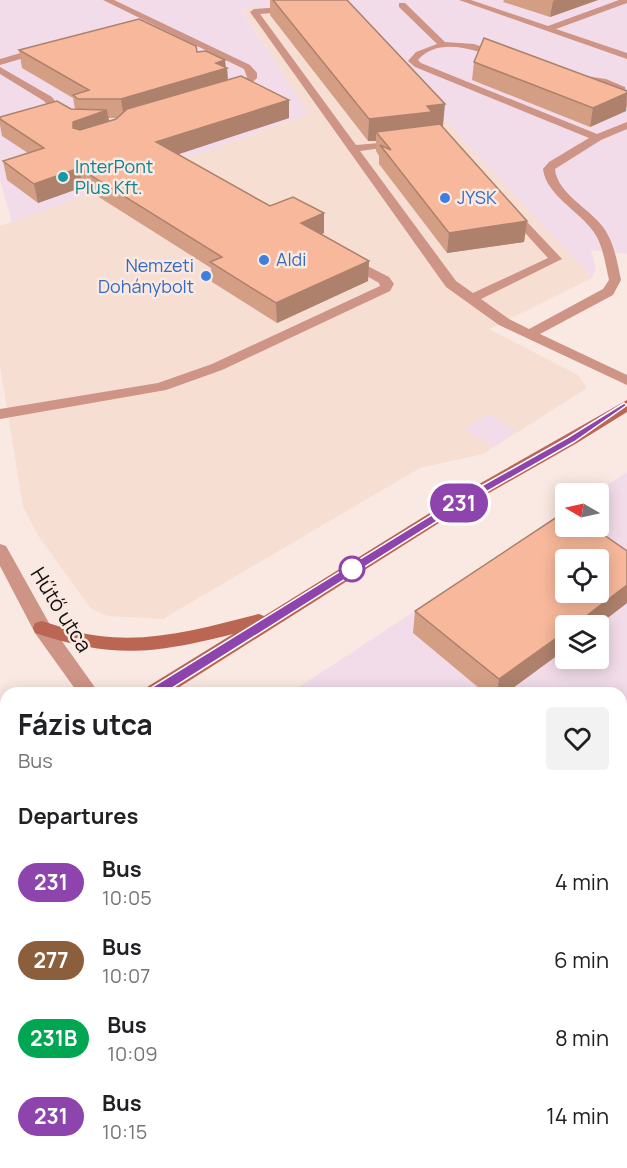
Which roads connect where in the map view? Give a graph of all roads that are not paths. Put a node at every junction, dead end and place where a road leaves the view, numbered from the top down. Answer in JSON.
{"nodes":[{"id":1,"x":107,"y":0,"type":"edge"},
{"id":2,"x":463,"y":0,"type":"edge"},
{"id":3,"x":627,"y":0,"type":"edge"},
{"id":4,"x":402,"y":5,"type":"dead end"},
{"id":5,"x":310,"y":7,"type":"edge"},
{"id":6,"x":145,"y":18,"type":"junction"},
{"id":7,"x":134,"y":22,"type":"edge"},
{"id":8,"x":548,"y":29,"type":"junction"},
{"id":9,"x":442,"y":44,"type":"junction"},
{"id":10,"x":56,"y":45,"type":"edge"},
{"id":11,"x":627,"y":56,"type":"edge"},
{"id":12,"x":231,"y":57,"type":"junction"},
{"id":13,"x":512,"y":59,"type":"edge"},
{"id":14,"x":0,"y":62,"type":"edge"},
{"id":15,"x":213,"y":63,"type":"edge"},
{"id":16,"x":0,"y":70,"type":"edge"},
{"id":17,"x":563,"y":77,"type":"edge"},
{"id":18,"x":220,"y":94,"type":"edge"},
{"id":19,"x":627,"y":104,"type":"edge"},
{"id":20,"x":52,"y":108,"type":"edge"},
{"id":21,"x":627,"y":125,"type":"edge"},
{"id":22,"x":597,"y":138,"type":"junction"},
{"id":23,"x":410,"y":142,"type":"edge"},
{"id":24,"x":354,"y":149,"type":"junction"},
{"id":25,"x":500,"y":198,"type":"edge"},
{"id":26,"x":339,"y":255,"type":"edge"},
{"id":27,"x":471,"y":299,"type":"junction"},
{"id":28,"x":528,"y":334,"type":"junction"},
{"id":29,"x":627,"y":381,"type":"edge"},
{"id":30,"x":627,"y":405,"type":"edge"},
{"id":31,"x":0,"y":414,"type":"edge"},
{"id":32,"x":0,"y":549,"type":"edge"},
{"id":33,"x":275,"y":617,"type":"junction"},
{"id":34,"x":42,"y":627,"type":"junction"},
{"id":35,"x":84,"y":687,"type":"edge"},
{"id":36,"x":164,"y":687,"type":"edge"}],
"edges":[{"from":1,"to":6,"type":"street"},
{"from":2,"to":8,"type":"street"},
{"from":3,"to":8,"type":"street"},
{"from":4,"to":9,"type":"street"},
{"from":5,"to":24,"type":"street"},
{"from":6,"to":7,"type":"street"},
{"from":6,"to":12,"type":"street"},
{"from":8,"to":11,"type":"street"},
{"from":9,"to":13,"type":"street"},
{"from":9,"to":22,"type":"street"},
{"from":10,"to":14,"type":"street"},
{"from":12,"to":15,"type":"street"},
{"from":12,"to":18,"type":"street"},
{"from":16,"to":20,"type":"street"},
{"from":17,"to":19,"type":"street"},
{"from":21,"to":22,"type":"street"},
{"from":22,"to":28,"type":"street"},
{"from":23,"to":24,"type":"street"},
{"from":24,"to":27,"type":"street"},
{"from":25,"to":27,"type":"street"},
{"from":26,"to":31,"type":"street"},
{"from":27,"to":28,"type":"street"},
{"from":28,"to":29,"type":"street"},
{"from":30,"to":33,"type":"street"},
{"from":32,"to":34,"type":"street","name":"Hűtő utca"},
{"from":33,"to":34,"type":"street"},
{"from":33,"to":36,"type":"street"},
{"from":34,"to":35,"type":"street","name":"Hűtő utca"}]}
